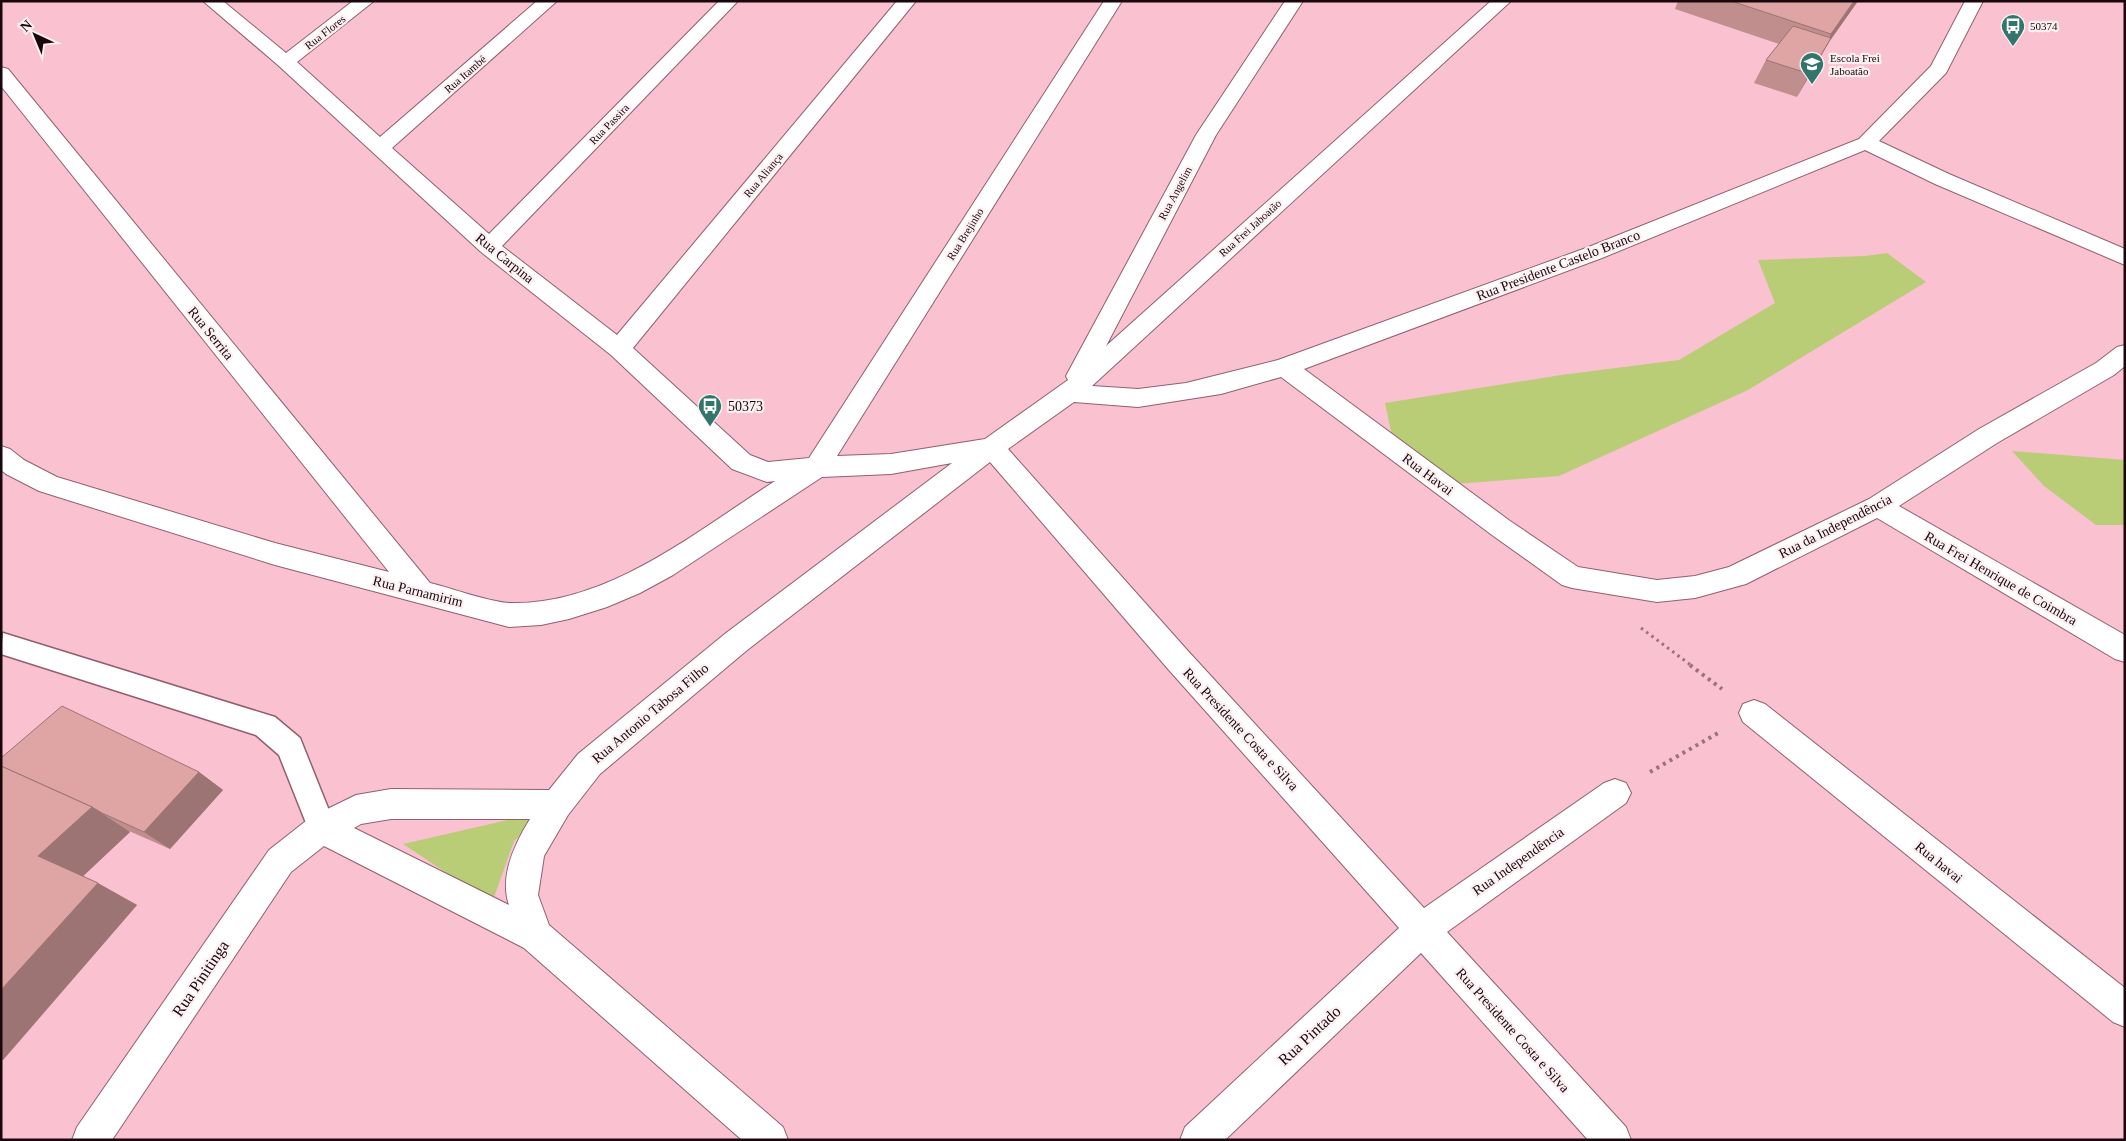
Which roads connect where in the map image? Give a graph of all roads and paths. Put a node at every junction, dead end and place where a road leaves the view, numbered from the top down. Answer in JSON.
{"nodes":[{"id":1,"x":212,"y":1,"type":"edge"},
{"id":2,"x":365,"y":1,"type":"edge"},
{"id":3,"x":548,"y":1,"type":"edge"},
{"id":4,"x":728,"y":1,"type":"edge"},
{"id":5,"x":907,"y":1,"type":"edge"},
{"id":6,"x":1113,"y":1,"type":"edge"},
{"id":7,"x":1294,"y":1,"type":"edge"},
{"id":8,"x":1974,"y":1,"type":"edge"},
{"id":9,"x":1498,"y":3,"type":"edge"},
{"id":10,"x":286,"y":62,"type":"junction"},
{"id":11,"x":1,"y":73,"type":"edge"},
{"id":12,"x":1866,"y":143,"type":"junction"},
{"id":13,"x":381,"y":147,"type":"junction"},
{"id":14,"x":489,"y":247,"type":"junction"},
{"id":15,"x":2125,"y":258,"type":"edge"},
{"id":16,"x":619,"y":349,"type":"junction"},
{"id":17,"x":2125,"y":353,"type":"edge"},
{"id":18,"x":1285,"y":367,"type":"junction"},
{"id":19,"x":1069,"y":393,"type":"junction"},
{"id":20,"x":992,"y":447,"type":"junction"},
{"id":21,"x":1,"y":456,"type":"edge"},
{"id":22,"x":816,"y":467,"type":"junction"},
{"id":23,"x":1878,"y":506,"type":"junction"},
{"id":24,"x":1572,"y":577,"type":"joint"},
{"id":25,"x":421,"y":592,"type":"junction"},
{"id":26,"x":1636,"y":624,"type":"dead end"},
{"id":27,"x":4,"y":644,"type":"dead end"},
{"id":28,"x":2125,"y":650,"type":"edge"},
{"id":29,"x":1754,"y":713,"type":"junction"},
{"id":30,"x":1614,"y":792,"type":"joint"},
{"id":31,"x":557,"y":805,"type":"junction"},
{"id":32,"x":322,"y":828,"type":"junction"},
{"id":33,"x":1421,"y":930,"type":"junction"},
{"id":34,"x":536,"y":936,"type":"junction"},
{"id":35,"x":2125,"y":1010,"type":"edge"},
{"id":36,"x":90,"y":1140,"type":"edge"},
{"id":37,"x":770,"y":1140,"type":"edge"},
{"id":38,"x":1198,"y":1140,"type":"edge"},
{"id":39,"x":1613,"y":1140,"type":"edge"}],
"edges":[{"from":1,"to":10,"type":"street","name":"Rua Carpina"},
{"from":2,"to":10,"type":"street","name":"Rua Flores"},
{"from":3,"to":13,"type":"street","name":"Rua Itambé"},
{"from":4,"to":14,"type":"street","name":"Rua Passira"},
{"from":5,"to":16,"type":"street","name":"Rua Aliança"},
{"from":6,"to":22,"type":"street","name":"Rua Brejinho"},
{"from":7,"to":19,"type":"street","name":"Rua Angelim"},
{"from":8,"to":12,"type":"street","name":"Rua Presidente Castelo Branco"},
{"from":9,"to":19,"type":"street","name":"Rua Frei Jaboatão"},
{"from":10,"to":13,"type":"street","name":"Rua Carpina"},
{"from":11,"to":25,"type":"street","name":"Rua Serrita"},
{"from":12,"to":15,"type":"street"},
{"from":12,"to":18,"type":"street","name":"Rua Presidente Castelo Branco"},
{"from":13,"to":14,"type":"street","name":"Rua Carpina"},
{"from":14,"to":16,"type":"street","name":"Rua Carpina"},
{"from":16,"to":22,"type":"street","name":"Rua Carpina"},
{"from":17,"to":23,"type":"street","name":"Rua da Independência"},
{"from":18,"to":19,"type":"street","name":"Rua Presidente Castelo Branco"},
{"from":18,"to":24,"type":"street","name":"Rua Havai"},
{"from":19,"to":20,"type":"street","name":"Rua Frei Jaboatão"},
{"from":20,"to":22,"type":"street"},
{"from":20,"to":31,"type":"street","name":"Rua Antonio Tabosa Filho"},
{"from":20,"to":33,"type":"street","name":"Rua Presidente Costa e Silva"},
{"from":21,"to":25,"type":"street","name":"Rua Parnamirim"},
{"from":22,"to":25,"type":"street","name":"Rua Parnamirim"},
{"from":23,"to":24,"type":"street","name":"Rua da Independência"},
{"from":23,"to":28,"type":"street","name":"Rua Frei Henrique de Coimbra"},
{"from":26,"to":29,"type":"path"},
{"from":27,"to":32,"type":"lane"},
{"from":29,"to":30,"type":"path"},
{"from":29,"to":35,"type":"street","name":"Rua havai"},
{"from":30,"to":33,"type":"street","name":"Rua Independência"},
{"from":31,"to":32,"type":"street","name":"Rua Pinitinga"},
{"from":31,"to":34,"type":"street","name":"Rua Antonio Tabosa Filho"},
{"from":32,"to":34,"type":"street"},
{"from":32,"to":36,"type":"street","name":"Rua Pinitinga"},
{"from":33,"to":38,"type":"street","name":"Rua Pintado"},
{"from":33,"to":39,"type":"street","name":"Rua Presidente Costa e Silva"},
{"from":34,"to":37,"type":"street"}]}
